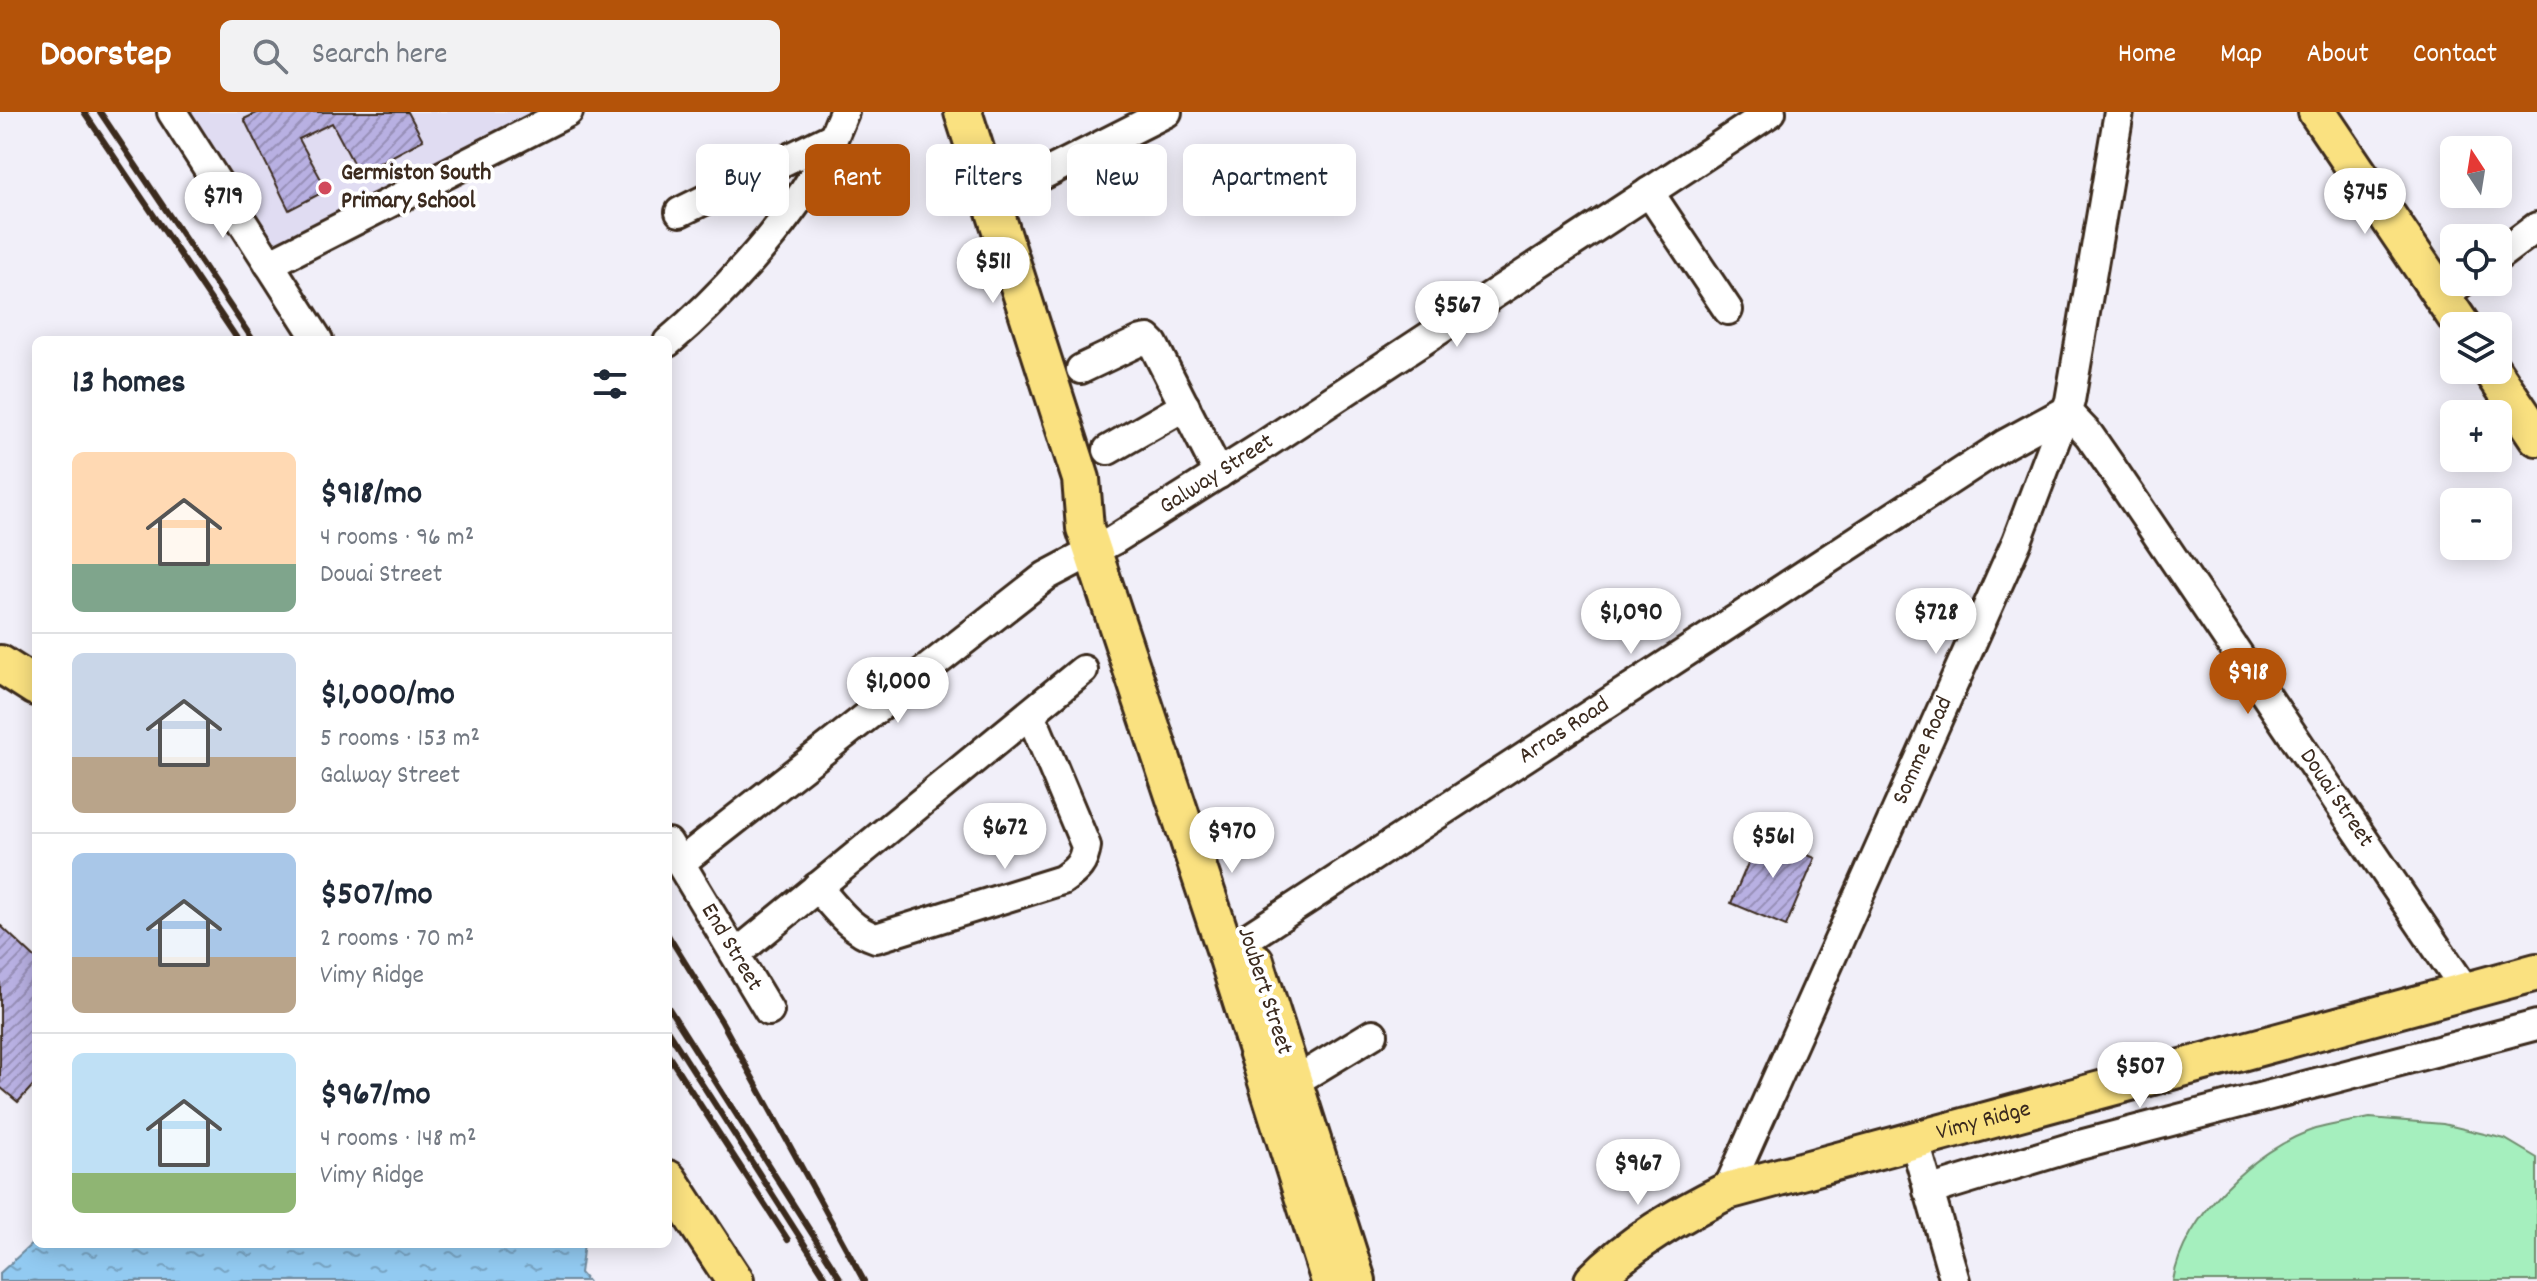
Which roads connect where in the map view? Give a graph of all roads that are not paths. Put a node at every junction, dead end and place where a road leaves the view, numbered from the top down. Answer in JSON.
{"nodes":[{"id":1,"x":172,"y":112,"type":"edge"},
{"id":2,"x":568,"y":112,"type":"edge"},
{"id":3,"x":963,"y":112,"type":"edge"},
{"id":4,"x":1167,"y":112,"type":"edge"},
{"id":5,"x":1771,"y":112,"type":"edge"},
{"id":6,"x":2119,"y":112,"type":"edge"},
{"id":7,"x":2317,"y":112,"type":"edge"},
{"id":8,"x":838,"y":124,"type":"edge"},
{"id":9,"x":973,"y":144,"type":"edge"},
{"id":10,"x":1051,"y":171,"type":"edge"},
{"id":11,"x":1649,"y":192,"type":"junction"},
{"id":12,"x":680,"y":212,"type":"dead end"},
{"id":13,"x":996,"y":216,"type":"edge"},
{"id":14,"x":2537,"y":227,"type":"edge"},
{"id":15,"x":2512,"y":246,"type":"edge"},
{"id":16,"x":269,"y":264,"type":"junction"},
{"id":17,"x":2456,"y":302,"type":"edge"},
{"id":18,"x":1728,"y":310,"type":"dead end"},
{"id":19,"x":315,"y":336,"type":"edge"},
{"id":20,"x":672,"y":338,"type":"edge"},
{"id":21,"x":1081,"y":369,"type":"dead end"},
{"id":22,"x":2501,"y":384,"type":"edge"},
{"id":23,"x":1185,"y":406,"type":"junction"},
{"id":24,"x":2066,"y":411,"type":"junction"},
{"id":25,"x":2537,"y":437,"type":"edge"},
{"id":26,"x":1108,"y":450,"type":"dead end"},
{"id":27,"x":1219,"y":474,"type":"junction"},
{"id":28,"x":1103,"y":546,"type":"junction"},
{"id":29,"x":0,"y":664,"type":"edge"},
{"id":30,"x":1083,"y":670,"type":"dead end"},
{"id":31,"x":32,"y":684,"type":"edge"},
{"id":32,"x":1031,"y":715,"type":"junction"},
{"id":33,"x":674,"y":853,"type":"edge"},
{"id":34,"x":817,"y":887,"type":"junction"},
{"id":35,"x":1236,"y":945,"type":"junction"},
{"id":36,"x":736,"y":954,"type":"junction"},
{"id":37,"x":2537,"y":972,"type":"edge"},
{"id":38,"x":2466,"y":991,"type":"junction"},
{"id":39,"x":769,"y":1011,"type":"dead end"},
{"id":40,"x":2537,"y":1025,"type":"edge"},
{"id":41,"x":1373,"y":1034,"type":"dead end"},
{"id":42,"x":1294,"y":1082,"type":"junction"},
{"id":43,"x":1914,"y":1139,"type":"junction"},
{"id":44,"x":672,"y":1185,"type":"edge"},
{"id":45,"x":1727,"y":1191,"type":"junction"},
{"id":46,"x":1928,"y":1191,"type":"junction"},
{"id":47,"x":735,"y":1281,"type":"edge"},
{"id":48,"x":1330,"y":1281,"type":"edge"},
{"id":49,"x":1357,"y":1281,"type":"edge"},
{"id":50,"x":1593,"y":1281,"type":"edge"},
{"id":51,"x":1955,"y":1281,"type":"edge"}],
"edges":[{"from":1,"to":16,"type":"street"},
{"from":2,"to":16,"type":"street"},
{"from":3,"to":9,"type":"main road","name":"Joubert Street"},
{"from":4,"to":10,"type":"street"},
{"from":5,"to":11,"type":"street","name":"Galway Street"},
{"from":6,"to":24,"type":"street","name":"Somme Road"},
{"from":7,"to":17,"type":"main road"},
{"from":8,"to":12,"type":"street"},
{"from":8,"to":20,"type":"street"},
{"from":11,"to":18,"type":"street"},
{"from":11,"to":27,"type":"street","name":"Galway Street"},
{"from":13,"to":28,"type":"main road","name":"Joubert Street"},
{"from":14,"to":15,"type":"street"},
{"from":16,"to":19,"type":"street"},
{"from":21,"to":23,"type":"street"},
{"from":22,"to":25,"type":"main road"},
{"from":23,"to":26,"type":"street"},
{"from":23,"to":27,"type":"street"},
{"from":24,"to":35,"type":"street","name":"Arras Road"},
{"from":24,"to":38,"type":"street","name":"Douai Street"},
{"from":24,"to":45,"type":"street","name":"Somme Road"},
{"from":27,"to":28,"type":"street","name":"Galway Street"},
{"from":28,"to":33,"type":"street","name":"Galway Street"},
{"from":28,"to":35,"type":"main road","name":"Joubert Street"},
{"from":29,"to":31,"type":"main road"},
{"from":30,"to":32,"type":"street"},
{"from":32,"to":34,"type":"street"},
{"from":32,"to":34,"type":"street"},
{"from":33,"to":36,"type":"street","name":"End Street"},
{"from":34,"to":36,"type":"street"},
{"from":35,"to":42,"type":"main road","name":"Joubert Street"},
{"from":35,"to":48,"type":"main road","name":"Joubert Street"},
{"from":36,"to":39,"type":"street","name":"End Street"},
{"from":37,"to":38,"type":"main road","name":"Vimy Ridge"},
{"from":38,"to":43,"type":"main road","name":"Vimy Ridge"},
{"from":40,"to":46,"type":"street"},
{"from":41,"to":42,"type":"street"},
{"from":42,"to":49,"type":"main road","name":"Joubert Street"},
{"from":43,"to":45,"type":"main road","name":"Vimy Ridge"},
{"from":43,"to":46,"type":"street"},
{"from":44,"to":47,"type":"main road"},
{"from":45,"to":50,"type":"main road","name":"Vimy Ridge"},
{"from":46,"to":51,"type":"street"}]}
